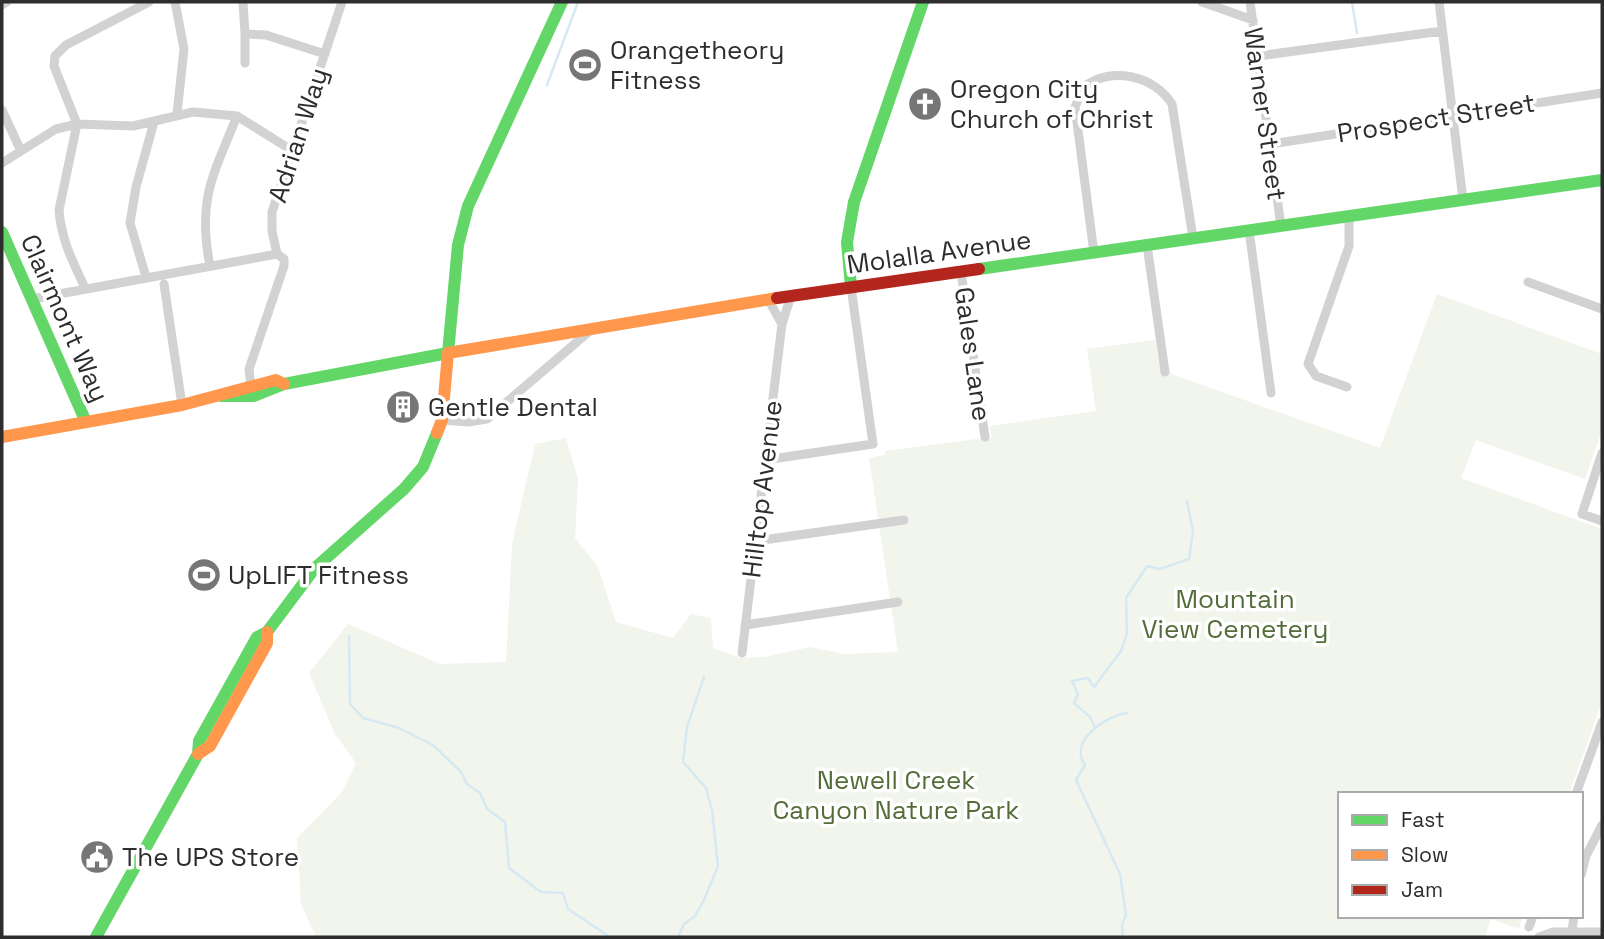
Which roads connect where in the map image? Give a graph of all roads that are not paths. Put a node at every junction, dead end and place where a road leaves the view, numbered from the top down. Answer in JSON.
{"nodes":[{"id":1,"x":7,"y":2,"type":"edge"},
{"id":2,"x":149,"y":2,"type":"edge"},
{"id":3,"x":175,"y":2,"type":"edge"},
{"id":4,"x":243,"y":2,"type":"edge"},
{"id":5,"x":342,"y":2,"type":"edge"},
{"id":6,"x":562,"y":2,"type":"edge"},
{"id":7,"x":923,"y":2,"type":"edge"},
{"id":8,"x":1202,"y":2,"type":"edge"},
{"id":9,"x":1250,"y":2,"type":"edge"},
{"id":10,"x":1439,"y":2,"type":"edge"},
{"id":11,"x":2,"y":5,"type":"edge"},
{"id":12,"x":1252,"y":20,"type":"junction"},
{"id":13,"x":1442,"y":31,"type":"junction"},
{"id":14,"x":245,"y":34,"type":"junction"},
{"id":15,"x":325,"y":54,"type":"junction"},
{"id":16,"x":1258,"y":56,"type":"junction"},
{"id":17,"x":245,"y":63,"type":"dead end"},
{"id":18,"x":1602,"y":93,"type":"edge"},
{"id":19,"x":2,"y":110,"type":"edge"},
{"id":20,"x":177,"y":114,"type":"junction"},
{"id":21,"x":1453,"y":114,"type":"junction"},
{"id":22,"x":237,"y":116,"type":"junction"},
{"id":23,"x":154,"y":122,"type":"junction"},
{"id":24,"x":77,"y":124,"type":"junction"},
{"id":25,"x":1271,"y":144,"type":"junction"},
{"id":26,"x":21,"y":151,"type":"junction"},
{"id":27,"x":293,"y":151,"type":"junction"},
{"id":28,"x":2,"y":163,"type":"edge"},
{"id":29,"x":1602,"y":180,"type":"edge"},
{"id":30,"x":1463,"y":200,"type":"junction"},
{"id":31,"x":1349,"y":216,"type":"junction"},
{"id":32,"x":1281,"y":226,"type":"junction"},
{"id":33,"x":1249,"y":230,"type":"junction"},
{"id":34,"x":2,"y":232,"type":"edge"},
{"id":35,"x":1193,"y":238,"type":"junction"},
{"id":36,"x":1147,"y":245,"type":"junction"},
{"id":37,"x":1094,"y":253,"type":"junction"},
{"id":38,"x":277,"y":254,"type":"junction"},
{"id":39,"x":210,"y":266,"type":"junction"},
{"id":40,"x":961,"y":272,"type":"junction"},
{"id":41,"x":146,"y":277,"type":"junction"},
{"id":42,"x":1528,"y":282,"type":"dead end"},
{"id":43,"x":164,"y":284,"type":"dead end"},
{"id":44,"x":85,"y":288,"type":"junction"},
{"id":45,"x":851,"y":288,"type":"junction"},
{"id":46,"x":791,"y":296,"type":"junction"},
{"id":47,"x":32,"y":299,"type":"junction"},
{"id":48,"x":768,"y":299,"type":"junction"},
{"id":49,"x":1602,"y":309,"type":"edge"},
{"id":50,"x":782,"y":324,"type":"junction"},
{"id":51,"x":595,"y":327,"type":"junction"},
{"id":52,"x":448,"y":353,"type":"junction"},
{"id":53,"x":1165,"y":372,"type":"dead end"},
{"id":54,"x":284,"y":384,"type":"junction"},
{"id":55,"x":251,"y":386,"type":"junction"},
{"id":56,"x":1347,"y":387,"type":"dead end"},
{"id":57,"x":1271,"y":393,"type":"dead end"},
{"id":58,"x":220,"y":396,"type":"junction"},
{"id":59,"x":182,"y":405,"type":"junction"},
{"id":60,"x":442,"y":420,"type":"junction"},
{"id":61,"x":86,"y":422,"type":"junction"},
{"id":62,"x":2,"y":437,"type":"edge"},
{"id":63,"x":985,"y":437,"type":"dead end"},
{"id":64,"x":1602,"y":453,"type":"edge"},
{"id":65,"x":765,"y":460,"type":"junction"},
{"id":66,"x":904,"y":520,"type":"dead end"},
{"id":67,"x":1602,"y":522,"type":"edge"},
{"id":68,"x":756,"y":541,"type":"junction"},
{"id":69,"x":898,"y":602,"type":"dead end"},
{"id":70,"x":746,"y":625,"type":"junction"},
{"id":71,"x":267,"y":632,"type":"junction"},
{"id":72,"x":742,"y":653,"type":"dead end"},
{"id":73,"x":239,"y":670,"type":"junction"},
{"id":74,"x":1602,"y":722,"type":"edge"},
{"id":75,"x":221,"y":725,"type":"junction"},
{"id":76,"x":198,"y":754,"type":"junction"},
{"id":77,"x":1577,"y":792,"type":"edge"},
{"id":78,"x":1602,"y":825,"type":"edge"},
{"id":79,"x":1583,"y":867,"type":"edge"},
{"id":80,"x":1531,"y":918,"type":"edge"},
{"id":81,"x":1574,"y":918,"type":"edge"},
{"id":82,"x":1529,"y":927,"type":"dead end"},
{"id":83,"x":1572,"y":931,"type":"junction"},
{"id":84,"x":1602,"y":932,"type":"edge"},
{"id":85,"x":96,"y":937,"type":"edge"},
{"id":86,"x":1539,"y":937,"type":"edge"}],
"edges":[{"from":1,"to":11,"type":"street"},
{"from":2,"to":24,"type":"street"},
{"from":3,"to":20,"type":"street"},
{"from":4,"to":14,"type":"street"},
{"from":5,"to":15,"type":"street","name":"Adrian Way"},
{"from":6,"to":52,"type":"main road"},
{"from":7,"to":45,"type":"main road"},
{"from":8,"to":12,"type":"street"},
{"from":9,"to":12,"type":"street","name":"Warner Street"},
{"from":10,"to":13,"type":"street"},
{"from":12,"to":16,"type":"street","name":"Warner Street"},
{"from":13,"to":16,"type":"street"},
{"from":13,"to":21,"type":"street"},
{"from":14,"to":15,"type":"street"},
{"from":14,"to":17,"type":"street"},
{"from":15,"to":27,"type":"street","name":"Adrian Way"},
{"from":16,"to":25,"type":"street","name":"Warner Street"},
{"from":18,"to":21,"type":"street","name":"Prospect Street"},
{"from":19,"to":26,"type":"street"},
{"from":20,"to":22,"type":"street"},
{"from":20,"to":23,"type":"street"},
{"from":21,"to":25,"type":"street","name":"Prospect Street"},
{"from":21,"to":30,"type":"street"},
{"from":22,"to":27,"type":"street"},
{"from":22,"to":39,"type":"street"},
{"from":23,"to":24,"type":"street"},
{"from":23,"to":41,"type":"street"},
{"from":24,"to":26,"type":"street"},
{"from":24,"to":44,"type":"street"},
{"from":25,"to":32,"type":"street","name":"Warner Street"},
{"from":26,"to":28,"type":"street"},
{"from":27,"to":38,"type":"street","name":"Adrian Way"},
{"from":29,"to":30,"type":"main road","name":"Molalla Avenue"},
{"from":30,"to":31,"type":"main road","name":"Molalla Avenue"},
{"from":31,"to":32,"type":"main road","name":"Molalla Avenue"},
{"from":31,"to":56,"type":"street"},
{"from":32,"to":33,"type":"main road","name":"Molalla Avenue"},
{"from":33,"to":35,"type":"main road","name":"Molalla Avenue"},
{"from":33,"to":57,"type":"street"},
{"from":34,"to":47,"type":"main road","name":"Clairmont Way"},
{"from":35,"to":36,"type":"main road","name":"Molalla Avenue"},
{"from":35,"to":37,"type":"street"},
{"from":36,"to":37,"type":"main road","name":"Molalla Avenue"},
{"from":36,"to":53,"type":"street"},
{"from":37,"to":40,"type":"main road","name":"Molalla Avenue"},
{"from":38,"to":39,"type":"street"},
{"from":38,"to":55,"type":"street","name":"Adrian Way"},
{"from":39,"to":41,"type":"street"},
{"from":40,"to":45,"type":"main road","name":"Molalla Avenue"},
{"from":40,"to":63,"type":"street","name":"Gales Lane"},
{"from":41,"to":44,"type":"street"},
{"from":42,"to":49,"type":"street"},
{"from":43,"to":59,"type":"street"},
{"from":44,"to":47,"type":"street"},
{"from":45,"to":46,"type":"main road","name":"Molalla Avenue"},
{"from":45,"to":65,"type":"street"},
{"from":46,"to":48,"type":"main road","name":"Molalla Avenue"},
{"from":46,"to":50,"type":"street","name":"Hilltop Avenue"},
{"from":47,"to":61,"type":"main road","name":"Clairmont Way"},
{"from":48,"to":50,"type":"street"},
{"from":48,"to":51,"type":"main road","name":"Molalla Avenue"},
{"from":50,"to":65,"type":"street","name":"Hilltop Avenue"},
{"from":51,"to":52,"type":"main road","name":"Molalla Avenue"},
{"from":51,"to":60,"type":"street"},
{"from":52,"to":54,"type":"main road","name":"Molalla Avenue"},
{"from":52,"to":60,"type":"main road"},
{"from":54,"to":55,"type":"main road","name":"Molalla Avenue"},
{"from":54,"to":58,"type":"main road","name":"Molalla Avenue"},
{"from":55,"to":58,"type":"main road","name":"Molalla Avenue"},
{"from":58,"to":59,"type":"main road","name":"Molalla Avenue"},
{"from":59,"to":61,"type":"main road","name":"Molalla Avenue"},
{"from":60,"to":71,"type":"main road"},
{"from":61,"to":62,"type":"main road","name":"Molalla Avenue"},
{"from":64,"to":67,"type":"street"},
{"from":65,"to":68,"type":"street","name":"Hilltop Avenue"},
{"from":66,"to":68,"type":"street"},
{"from":68,"to":70,"type":"street","name":"Hilltop Avenue"},
{"from":69,"to":70,"type":"street"},
{"from":70,"to":72,"type":"street","name":"Hilltop Avenue"},
{"from":71,"to":73,"type":"main road"},
{"from":71,"to":75,"type":"main road"},
{"from":73,"to":75,"type":"main road"},
{"from":73,"to":76,"type":"main road"},
{"from":74,"to":77,"type":"street"},
{"from":75,"to":76,"type":"main road"},
{"from":76,"to":85,"type":"main road"},
{"from":78,"to":79,"type":"street"},
{"from":80,"to":82,"type":"street"},
{"from":81,"to":83,"type":"street"},
{"from":83,"to":84,"type":"street"},
{"from":83,"to":86,"type":"street"}]}
